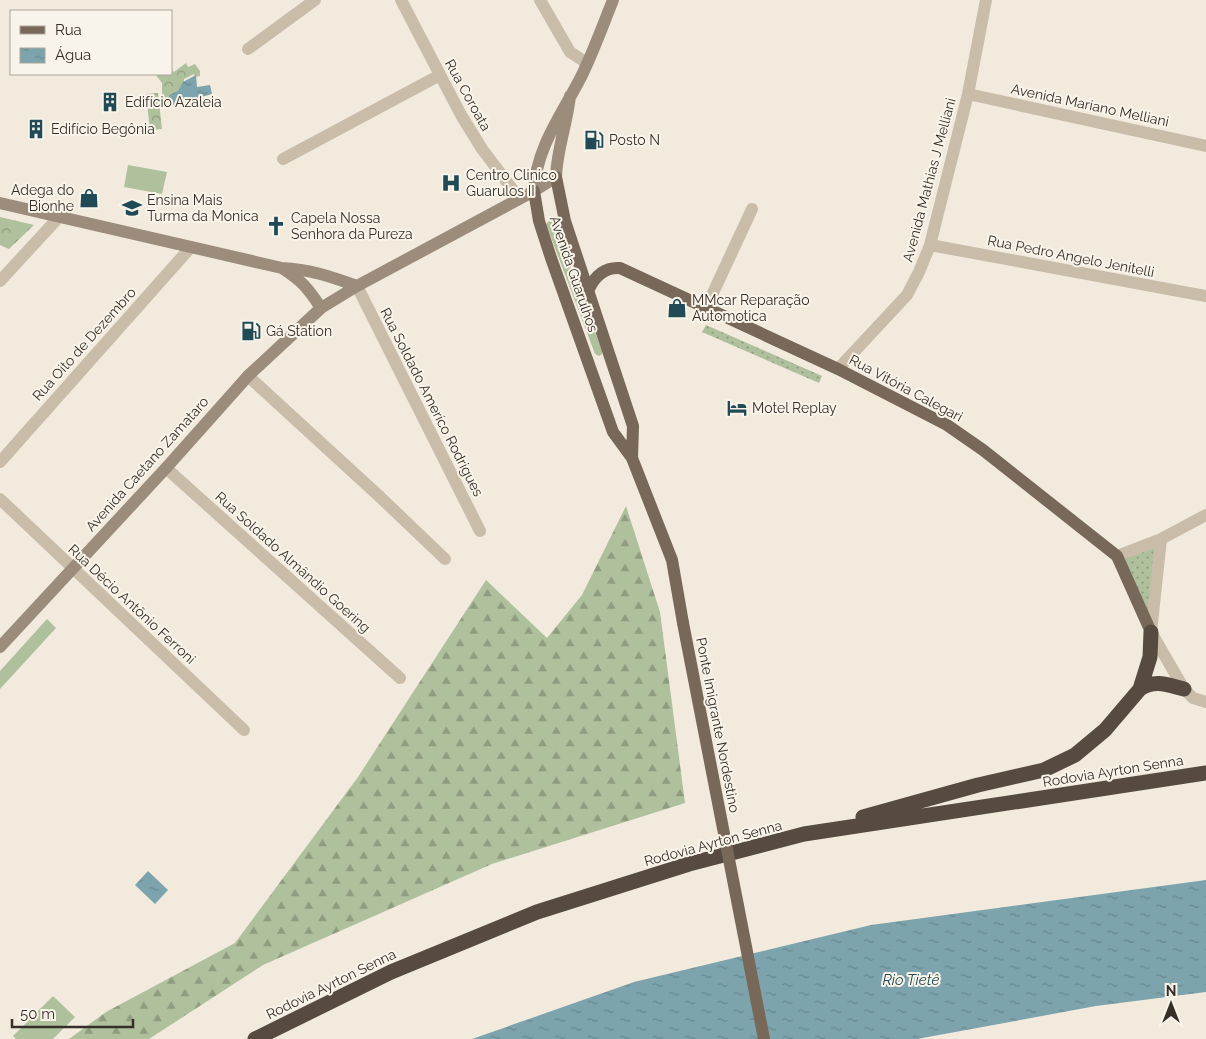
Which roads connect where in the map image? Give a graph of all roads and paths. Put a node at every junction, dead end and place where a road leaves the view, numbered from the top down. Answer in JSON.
{"nodes":[{"id":1,"x":315,"y":0,"type":"edge"},
{"id":2,"x":401,"y":0,"type":"edge"},
{"id":3,"x":540,"y":0,"type":"edge"},
{"id":4,"x":613,"y":0,"type":"edge"},
{"id":5,"x":986,"y":0,"type":"edge"},
{"id":6,"x":248,"y":49,"type":"dead end"},
{"id":7,"x":587,"y":63,"type":"junction"},
{"id":8,"x":440,"y":75,"type":"junction"},
{"id":9,"x":968,"y":94,"type":"junction"},
{"id":10,"x":570,"y":96,"type":"junction"},
{"id":11,"x":1206,"y":146,"type":"edge"},
{"id":12,"x":283,"y":159,"type":"dead end"},
{"id":13,"x":556,"y":177,"type":"junction"},
{"id":14,"x":534,"y":191,"type":"junction"},
{"id":15,"x":519,"y":198,"type":"junction"},
{"id":16,"x":0,"y":203,"type":"edge"},
{"id":17,"x":752,"y":209,"type":"dead end"},
{"id":18,"x":59,"y":217,"type":"junction"},
{"id":19,"x":930,"y":245,"type":"junction"},
{"id":20,"x":191,"y":247,"type":"junction"},
{"id":21,"x":282,"y":268,"type":"junction"},
{"id":22,"x":0,"y":282,"type":"edge"},
{"id":23,"x":357,"y":286,"type":"junction"},
{"id":24,"x":589,"y":289,"type":"junction"},
{"id":25,"x":1206,"y":296,"type":"edge"},
{"id":26,"x":322,"y":308,"type":"junction"},
{"id":27,"x":706,"y":308,"type":"junction"},
{"id":28,"x":838,"y":369,"type":"junction"},
{"id":29,"x":248,"y":376,"type":"junction"},
{"id":30,"x":632,"y":458,"type":"junction"},
{"id":31,"x":0,"y":462,"type":"edge"},
{"id":32,"x":166,"y":468,"type":"junction"},
{"id":33,"x":0,"y":499,"type":"edge"},
{"id":34,"x":1206,"y":515,"type":"edge"},
{"id":35,"x":480,"y":531,"type":"dead end"},
{"id":36,"x":1161,"y":539,"type":"junction"},
{"id":37,"x":1118,"y":556,"type":"junction"},
{"id":38,"x":445,"y":559,"type":"dead end"},
{"id":39,"x":73,"y":568,"type":"junction"},
{"id":40,"x":683,"y":623,"type":"joint"},
{"id":41,"x":1151,"y":632,"type":"junction"},
{"id":42,"x":0,"y":646,"type":"edge"},
{"id":43,"x":400,"y":678,"type":"dead end"},
{"id":44,"x":1140,"y":689,"type":"junction"},
{"id":45,"x":1184,"y":689,"type":"junction"},
{"id":46,"x":1206,"y":702,"type":"edge"},
{"id":47,"x":244,"y":730,"type":"dead end"},
{"id":48,"x":1206,"y":773,"type":"edge"},
{"id":49,"x":804,"y":834,"type":"junction"},
{"id":50,"x":255,"y":1039,"type":"edge"},
{"id":51,"x":764,"y":1039,"type":"edge"}],
"edges":[{"from":1,"to":6,"type":"street"},
{"from":2,"to":8,"type":"street","name":"Rua Coroata"},
{"from":3,"to":7,"type":"street"},
{"from":4,"to":7,"type":"main road","name":"Avenida Guarulhos"},
{"from":5,"to":9,"type":"street","name":"Avenida Mathias J Melliani"},
{"from":7,"to":10,"type":"main road","name":"Avenida Guarulhos"},
{"from":8,"to":12,"type":"street"},
{"from":8,"to":15,"type":"street","name":"Rua Coroata"},
{"from":9,"to":11,"type":"street","name":"Avenida Mariano Melliani"},
{"from":9,"to":19,"type":"street","name":"Avenida Mathias J Melliani"},
{"from":10,"to":13,"type":"main road","name":"Avenida Guarulhos"},
{"from":10,"to":14,"type":"main road","name":"Avenida Guarulhos"},
{"from":13,"to":14,"type":"main road","name":"Avenida Caetano Zamataro"},
{"from":13,"to":24,"type":"main road","name":"Avenida Guarulhos"},
{"from":14,"to":15,"type":"main road","name":"Avenida Caetano Zamataro"},
{"from":14,"to":30,"type":"main road","name":"Avenida Guarulhos"},
{"from":15,"to":23,"type":"main road","name":"Avenida Caetano Zamataro"},
{"from":16,"to":18,"type":"main road"},
{"from":17,"to":27,"type":"street"},
{"from":18,"to":20,"type":"main road"},
{"from":18,"to":22,"type":"street"},
{"from":19,"to":25,"type":"street","name":"Rua Pedro Angelo Jenitelli"},
{"from":19,"to":28,"type":"street","name":"Avenida Mathias J Melliani"},
{"from":20,"to":21,"type":"main road"},
{"from":20,"to":31,"type":"street","name":"Rua Oito de Dezembro"},
{"from":21,"to":23,"type":"main road"},
{"from":21,"to":26,"type":"main road"},
{"from":23,"to":26,"type":"main road","name":"Avenida Caetano Zamataro"},
{"from":23,"to":35,"type":"street","name":"Rua Soldado Ameríco Rodrigues"},
{"from":24,"to":27,"type":"main road","name":"Rua Vitória Calegari"},
{"from":24,"to":30,"type":"main road","name":"Avenida Guarulhos"},
{"from":26,"to":29,"type":"main road","name":"Avenida Caetano Zamataro"},
{"from":27,"to":28,"type":"main road","name":"Rua Vitória Calegari"},
{"from":28,"to":37,"type":"main road","name":"Rua Vitória Calegari"},
{"from":29,"to":32,"type":"main road","name":"Avenida Caetano Zamataro"},
{"from":29,"to":38,"type":"street"},
{"from":30,"to":40,"type":"main road","name":"Avenida Guarulhos"},
{"from":32,"to":39,"type":"main road","name":"Avenida Caetano Zamataro"},
{"from":32,"to":43,"type":"street","name":"Rua Soldado Almândio Goering"},
{"from":33,"to":39,"type":"street","name":"Rua Décio Antônio Ferroni"},
{"from":34,"to":36,"type":"street"},
{"from":36,"to":37,"type":"street"},
{"from":36,"to":41,"type":"street"},
{"from":37,"to":41,"type":"main road","name":"Rua Vitória Calegari"},
{"from":39,"to":42,"type":"main road","name":"Avenida Caetano Zamataro"},
{"from":39,"to":47,"type":"street","name":"Rua Décio Antônio Ferroni"},
{"from":40,"to":51,"type":"main road","name":"Ponte Imigrante Nordestino","bridge":true},
{"from":41,"to":44,"type":"highway"},
{"from":41,"to":45,"type":"street"},
{"from":44,"to":45,"type":"highway"},
{"from":44,"to":49,"type":"highway"},
{"from":45,"to":46,"type":"street"},
{"from":48,"to":49,"type":"highway","name":"Rodovia Ayrton Senna"},
{"from":49,"to":50,"type":"highway","name":"Rodovia Ayrton Senna"}]}
